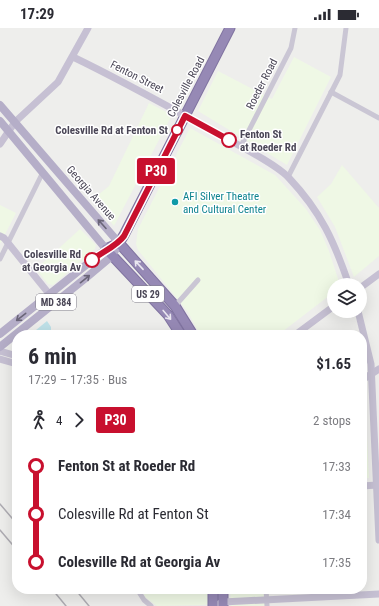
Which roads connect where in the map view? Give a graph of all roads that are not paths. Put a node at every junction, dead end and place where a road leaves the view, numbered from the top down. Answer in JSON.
{"nodes":[{"id":1,"x":88,"y":28,"type":"edge"},
{"id":2,"x":230,"y":28,"type":"edge"},
{"id":3,"x":295,"y":28,"type":"edge"},
{"id":4,"x":346,"y":28,"type":"edge"},
{"id":5,"x":73,"y":57,"type":"junction"},
{"id":6,"x":332,"y":92,"type":"junction"},
{"id":7,"x":0,"y":105,"type":"edge"},
{"id":8,"x":185,"y":116,"type":"junction"},
{"id":9,"x":379,"y":118,"type":"edge"},
{"id":10,"x":0,"y":121,"type":"edge"},
{"id":11,"x":15,"y":122,"type":"junction"},
{"id":12,"x":9,"y":130,"type":"junction"},
{"id":13,"x":0,"y":144,"type":"edge"},
{"id":14,"x":241,"y":146,"type":"junction"},
{"id":15,"x":30,"y":156,"type":"junction"},
{"id":16,"x":43,"y":172,"type":"junction"},
{"id":17,"x":288,"y":177,"type":"junction"},
{"id":18,"x":62,"y":179,"type":"junction"},
{"id":19,"x":0,"y":236,"type":"edge"},
{"id":20,"x":119,"y":243,"type":"junction"},
{"id":21,"x":7,"y":244,"type":"junction"},
{"id":22,"x":109,"y":252,"type":"junction"},
{"id":23,"x":0,"y":258,"type":"edge"},
{"id":24,"x":379,"y":274,"type":"edge"},
{"id":25,"x":346,"y":278,"type":"edge"},
{"id":26,"x":198,"y":280,"type":"dead end"},
{"id":27,"x":367,"y":283,"type":"edge"},
{"id":28,"x":50,"y":295,"type":"junction"},
{"id":29,"x":175,"y":306,"type":"junction"},
{"id":30,"x":327,"y":311,"type":"edge"},
{"id":31,"x":360,"y":318,"type":"edge"},
{"id":32,"x":20,"y":330,"type":"edge"},
{"id":33,"x":178,"y":330,"type":"edge"},
{"id":34,"x":190,"y":330,"type":"edge"},
{"id":35,"x":301,"y":330,"type":"edge"},
{"id":36,"x":363,"y":330,"type":"edge"},
{"id":37,"x":0,"y":334,"type":"edge"},
{"id":38,"x":12,"y":337,"type":"edge"},
{"id":39,"x":0,"y":347,"type":"edge"},
{"id":40,"x":367,"y":347,"type":"edge"},
{"id":41,"x":0,"y":351,"type":"edge"},
{"id":42,"x":12,"y":355,"type":"edge"},
{"id":43,"x":0,"y":359,"type":"edge"},
{"id":44,"x":12,"y":363,"type":"edge"},
{"id":45,"x":379,"y":369,"type":"edge"},
{"id":46,"x":371,"y":374,"type":"junction"},
{"id":47,"x":367,"y":377,"type":"edge"},
{"id":48,"x":376,"y":408,"type":"edge"},
{"id":49,"x":378,"y":485,"type":"edge"},
{"id":50,"x":367,"y":486,"type":"edge"},
{"id":51,"x":379,"y":540,"type":"edge"},
{"id":52,"x":140,"y":594,"type":"edge"},
{"id":53,"x":215,"y":594,"type":"edge"},
{"id":54,"x":221,"y":594,"type":"edge"},
{"id":55,"x":379,"y":594,"type":"edge"},
{"id":56,"x":267,"y":603,"type":"edge"},
{"id":57,"x":218,"y":605,"type":"edge"},
{"id":58,"x":151,"y":606,"type":"edge"}],
"edges":[{"from":1,"to":5,"type":"street"},
{"from":2,"to":8,"type":"highway","name":"Colesville Road"},
{"from":3,"to":14,"type":"street","name":"Roeder Road"},
{"from":4,"to":6,"type":"street"},
{"from":5,"to":8,"type":"street","name":"Fenton Street"},
{"from":5,"to":11,"type":"street"},
{"from":6,"to":9,"type":"street"},
{"from":6,"to":17,"type":"street"},
{"from":7,"to":11,"type":"main road","name":"Georgia Avenue"},
{"from":8,"to":14,"type":"street","name":"Fenton Street"},
{"from":8,"to":20,"type":"highway","name":"Colesville Road"},
{"from":10,"to":12,"type":"main road","name":"Georgia Avenue"},
{"from":11,"to":12,"type":"street"},
{"from":11,"to":18,"type":"main road","name":"Georgia Avenue"},
{"from":12,"to":13,"type":"street"},
{"from":12,"to":15,"type":"main road","name":"Georgia Avenue"},
{"from":14,"to":17,"type":"street","name":"Fenton Street"},
{"from":15,"to":16,"type":"main road","name":"Georgia Avenue"},
{"from":15,"to":18,"type":"main road"},
{"from":16,"to":21,"type":"street"},
{"from":16,"to":22,"type":"main road","name":"Georgia Avenue"},
{"from":17,"to":25,"type":"street","name":"Fenton Street"},
{"from":20,"to":18,"type":"main road","name":"Georgia Avenue","one_way":true},
{"from":19,"to":21,"type":"street"},
{"from":20,"to":22,"type":"highway"},
{"from":29,"to":20,"type":"highway","name":"Georgia Avenue","number":"US 29","one_way":true},
{"from":21,"to":23,"type":"street"},
{"from":21,"to":28,"type":"street"},
{"from":22,"to":28,"type":"main road","number":"MD 384"},
{"from":32,"to":22,"type":"main road","number":"MD 384","one_way":true},
{"from":22,"to":33,"type":"highway","name":"Georgia Avenue","number":"US 29","one_way":true},
{"from":24,"to":27,"type":"street"},
{"from":26,"to":29,"type":"street"},
{"from":28,"to":37,"type":"main road","number":"MD 384","one_way":true},
{"from":29,"to":34,"type":"highway","name":"Georgia Avenue","number":"US 29"},
{"from":30,"to":35,"type":"street"},
{"from":31,"to":36,"type":"street"},
{"from":39,"to":38,"type":"main road","number":"MD 384","one_way":true},
{"from":40,"to":46,"type":"street"},
{"from":41,"to":42,"type":"street"},
{"from":43,"to":44,"type":"street"},
{"from":45,"to":46,"type":"street"},
{"from":46,"to":47,"type":"street"},
{"from":46,"to":48,"type":"street"},
{"from":48,"to":49,"type":"street"},
{"from":49,"to":50,"type":"street"},
{"from":49,"to":51,"type":"street"},
{"from":52,"to":58,"type":"street"},
{"from":53,"to":57,"type":"highway"},
{"from":54,"to":57,"type":"highway"},
{"from":55,"to":56,"type":"street"},
{"from":56,"to":57,"type":"street"}]}
